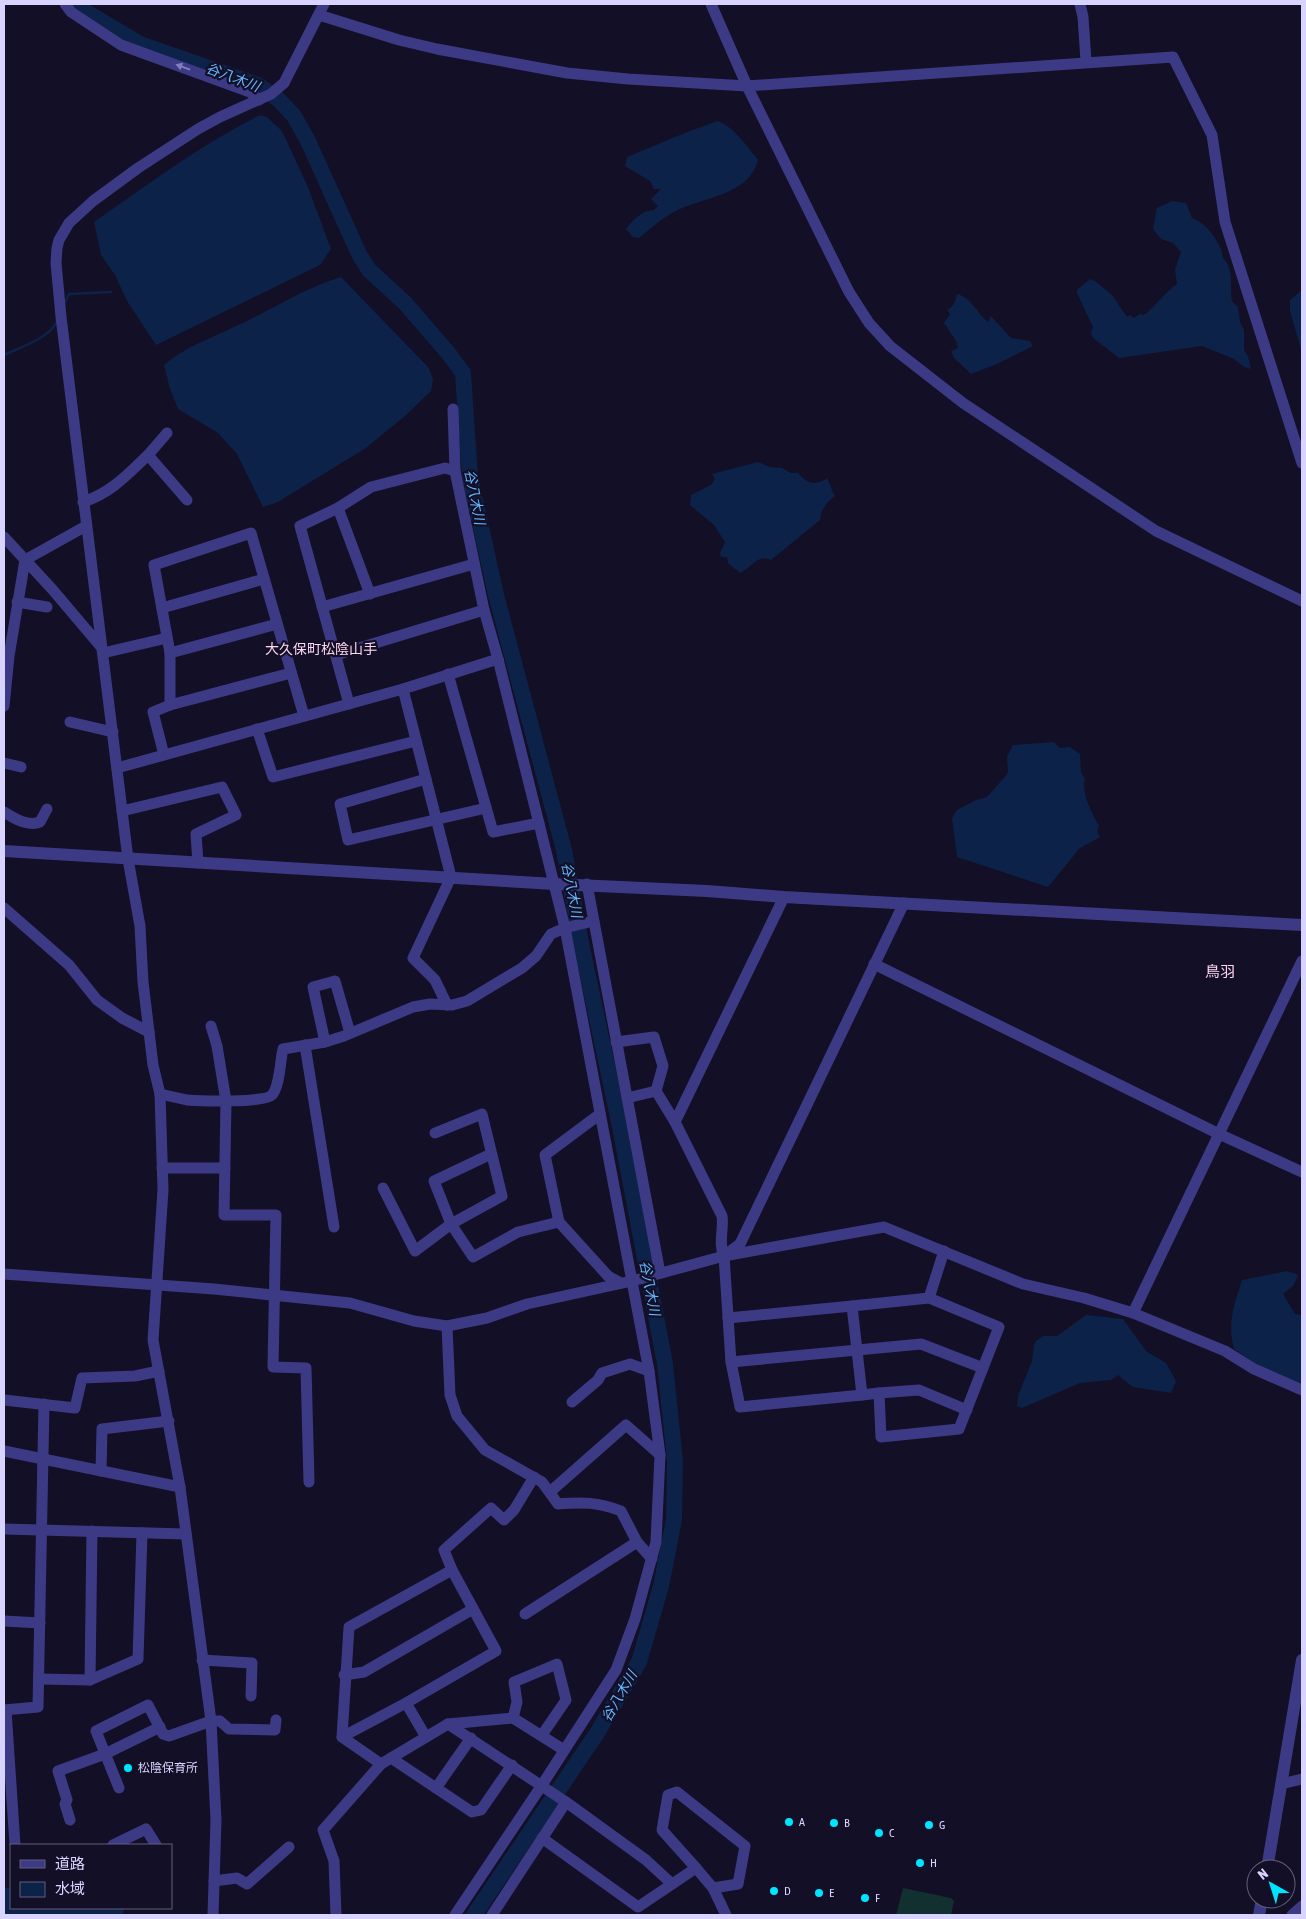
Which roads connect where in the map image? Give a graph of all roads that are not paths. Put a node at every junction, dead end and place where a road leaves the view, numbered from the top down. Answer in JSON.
{"nodes":[{"id":1,"x":65,"y":4,"type":"edge"},
{"id":2,"x":324,"y":4,"type":"edge"},
{"id":3,"x":710,"y":4,"type":"edge"},
{"id":4,"x":1080,"y":4,"type":"edge"},
{"id":5,"x":319,"y":15,"type":"junction"},
{"id":6,"x":1086,"y":61,"type":"junction"},
{"id":7,"x":747,"y":86,"type":"junction"},
{"id":8,"x":259,"y":100,"type":"junction"},
{"id":9,"x":453,"y":409,"type":"dead end"},
{"id":10,"x":166,"y":433,"type":"dead end"},
{"id":11,"x":148,"y":455,"type":"junction"},
{"id":12,"x":1302,"y":463,"type":"edge"},
{"id":13,"x":455,"y":471,"type":"junction"},
{"id":14,"x":187,"y":500,"type":"dead end"},
{"id":15,"x":83,"y":502,"type":"junction"},
{"id":16,"x":338,"y":508,"type":"junction"},
{"id":17,"x":86,"y":526,"type":"junction"},
{"id":18,"x":4,"y":537,"type":"edge"},
{"id":19,"x":25,"y":560,"type":"junction"},
{"id":20,"x":474,"y":564,"type":"junction"},
{"id":21,"x":264,"y":579,"type":"junction"},
{"id":22,"x":370,"y":594,"type":"junction"},
{"id":23,"x":1302,"y":601,"type":"edge"},
{"id":24,"x":17,"y":602,"type":"junction"},
{"id":25,"x":47,"y":607,"type":"dead end"},
{"id":26,"x":162,"y":608,"type":"junction"},
{"id":27,"x":322,"y":608,"type":"junction"},
{"id":28,"x":484,"y":610,"type":"junction"},
{"id":29,"x":277,"y":624,"type":"junction"},
{"id":30,"x":167,"y":638,"type":"junction"},
{"id":31,"x":103,"y":651,"type":"junction"},
{"id":32,"x":170,"y":653,"type":"junction"},
{"id":33,"x":336,"y":655,"type":"junction"},
{"id":34,"x":6,"y":656,"type":"edge"},
{"id":35,"x":498,"y":659,"type":"junction"},
{"id":36,"x":291,"y":672,"type":"junction"},
{"id":37,"x":448,"y":674,"type":"junction"},
{"id":38,"x":402,"y":689,"type":"junction"},
{"id":39,"x":349,"y":704,"type":"junction"},
{"id":40,"x":170,"y":705,"type":"junction"},
{"id":41,"x":4,"y":706,"type":"edge"},
{"id":42,"x":304,"y":716,"type":"junction"},
{"id":43,"x":70,"y":722,"type":"dead end"},
{"id":44,"x":257,"y":729,"type":"junction"},
{"id":45,"x":113,"y":732,"type":"junction"},
{"id":46,"x":416,"y":740,"type":"junction"},
{"id":47,"x":164,"y":755,"type":"junction"},
{"id":48,"x":4,"y":763,"type":"edge"},
{"id":49,"x":21,"y":767,"type":"dead end"},
{"id":50,"x":117,"y":768,"type":"junction"},
{"id":51,"x":426,"y":780,"type":"junction"},
{"id":52,"x":486,"y":808,"type":"junction"},
{"id":53,"x":47,"y":809,"type":"dead end"},
{"id":54,"x":122,"y":811,"type":"junction"},
{"id":55,"x":4,"y":812,"type":"edge"},
{"id":56,"x":436,"y":820,"type":"junction"},
{"id":57,"x":539,"y":823,"type":"junction"},
{"id":58,"x":4,"y":851,"type":"edge"},
{"id":59,"x":128,"y":859,"type":"junction"},
{"id":60,"x":198,"y":863,"type":"junction"},
{"id":61,"x":451,"y":877,"type":"junction"},
{"id":62,"x":555,"y":884,"type":"junction"},
{"id":63,"x":587,"y":884,"type":"junction"},
{"id":64,"x":784,"y":897,"type":"junction"},
{"id":65,"x":904,"y":903,"type":"junction"},
{"id":66,"x":4,"y":908,"type":"edge"},
{"id":67,"x":593,"y":921,"type":"junction"},
{"id":68,"x":1302,"y":925,"type":"edge"},
{"id":69,"x":566,"y":928,"type":"junction"},
{"id":70,"x":1302,"y":961,"type":"edge"},
{"id":71,"x":874,"y":964,"type":"junction"},
{"id":72,"x":447,"y":1005,"type":"junction"},
{"id":73,"x":211,"y":1026,"type":"dead end"},
{"id":74,"x":149,"y":1032,"type":"junction"},
{"id":75,"x":350,"y":1033,"type":"junction"},
{"id":76,"x":325,"y":1042,"type":"junction"},
{"id":77,"x":616,"y":1042,"type":"junction"},
{"id":78,"x":305,"y":1045,"type":"junction"},
{"id":79,"x":656,"y":1091,"type":"junction"},
{"id":80,"x":160,"y":1094,"type":"junction"},
{"id":81,"x":627,"y":1098,"type":"junction"},
{"id":82,"x":226,"y":1101,"type":"junction"},
{"id":83,"x":600,"y":1114,"type":"junction"},
{"id":84,"x":675,"y":1122,"type":"junction"},
{"id":85,"x":435,"y":1133,"type":"dead end"},
{"id":86,"x":1219,"y":1134,"type":"junction"},
{"id":87,"x":491,"y":1154,"type":"junction"},
{"id":88,"x":162,"y":1168,"type":"junction"},
{"id":89,"x":225,"y":1168,"type":"junction"},
{"id":90,"x":1302,"y":1172,"type":"edge"},
{"id":91,"x":383,"y":1188,"type":"dead end"},
{"id":92,"x":560,"y":1222,"type":"junction"},
{"id":93,"x":451,"y":1224,"type":"junction"},
{"id":94,"x":334,"y":1227,"type":"dead end"},
{"id":95,"x":944,"y":1250,"type":"junction"},
{"id":96,"x":724,"y":1256,"type":"junction"},
{"id":97,"x":660,"y":1273,"type":"junction"},
{"id":98,"x":4,"y":1274,"type":"edge"},
{"id":99,"x":626,"y":1282,"type":"junction"},
{"id":100,"x":155,"y":1285,"type":"junction"},
{"id":101,"x":276,"y":1295,"type":"junction"},
{"id":102,"x":929,"y":1298,"type":"junction"},
{"id":103,"x":852,"y":1306,"type":"junction"},
{"id":104,"x":1133,"y":1313,"type":"junction"},
{"id":105,"x":728,"y":1318,"type":"junction"},
{"id":106,"x":447,"y":1326,"type":"junction"},
{"id":107,"x":857,"y":1350,"type":"junction"},
{"id":108,"x":730,"y":1362,"type":"junction"},
{"id":109,"x":983,"y":1368,"type":"junction"},
{"id":110,"x":159,"y":1371,"type":"junction"},
{"id":111,"x":649,"y":1371,"type":"junction"},
{"id":112,"x":1302,"y":1390,"type":"edge"},
{"id":113,"x":879,"y":1393,"type":"junction"},
{"id":114,"x":862,"y":1395,"type":"junction"},
{"id":115,"x":4,"y":1400,"type":"edge"},
{"id":116,"x":572,"y":1402,"type":"dead end"},
{"id":117,"x":44,"y":1404,"type":"junction"},
{"id":118,"x":967,"y":1410,"type":"junction"},
{"id":119,"x":169,"y":1421,"type":"junction"},
{"id":120,"x":4,"y":1451,"type":"edge"},
{"id":121,"x":660,"y":1455,"type":"junction"},
{"id":122,"x":43,"y":1459,"type":"junction"},
{"id":123,"x":101,"y":1471,"type":"junction"},
{"id":124,"x":534,"y":1477,"type":"junction"},
{"id":125,"x":309,"y":1482,"type":"dead end"},
{"id":126,"x":180,"y":1486,"type":"junction"},
{"id":127,"x":550,"y":1492,"type":"junction"},
{"id":128,"x":4,"y":1529,"type":"edge"},
{"id":129,"x":42,"y":1530,"type":"junction"},
{"id":130,"x":92,"y":1531,"type":"junction"},
{"id":131,"x":142,"y":1533,"type":"junction"},
{"id":132,"x":186,"y":1534,"type":"junction"},
{"id":133,"x":637,"y":1542,"type":"junction"},
{"id":134,"x":652,"y":1559,"type":"junction"},
{"id":135,"x":452,"y":1570,"type":"junction"},
{"id":136,"x":473,"y":1609,"type":"junction"},
{"id":137,"x":525,"y":1614,"type":"dead end"},
{"id":138,"x":4,"y":1620,"type":"edge"},
{"id":139,"x":40,"y":1623,"type":"junction"},
{"id":140,"x":202,"y":1660,"type":"junction"},
{"id":141,"x":1302,"y":1660,"type":"edge"},
{"id":142,"x":344,"y":1675,"type":"junction"},
{"id":143,"x":39,"y":1679,"type":"junction"},
{"id":144,"x":1301,"y":1679,"type":"edge"},
{"id":145,"x":90,"y":1680,"type":"junction"},
{"id":146,"x":251,"y":1696,"type":"dead end"},
{"id":147,"x":406,"y":1703,"type":"junction"},
{"id":148,"x":5,"y":1710,"type":"edge"},
{"id":149,"x":513,"y":1718,"type":"junction"},
{"id":150,"x":276,"y":1720,"type":"dead end"},
{"id":151,"x":211,"y":1721,"type":"junction"},
{"id":152,"x":448,"y":1724,"type":"junction"},
{"id":153,"x":160,"y":1727,"type":"junction"},
{"id":154,"x":542,"y":1735,"type":"junction"},
{"id":155,"x":426,"y":1736,"type":"junction"},
{"id":156,"x":342,"y":1738,"type":"junction"},
{"id":157,"x":470,"y":1738,"type":"junction"},
{"id":158,"x":564,"y":1750,"type":"junction"},
{"id":159,"x":105,"y":1754,"type":"junction"},
{"id":160,"x":386,"y":1761,"type":"junction"},
{"id":161,"x":512,"y":1765,"type":"junction"},
{"id":162,"x":1302,"y":1779,"type":"edge"},
{"id":163,"x":1281,"y":1784,"type":"junction"},
{"id":164,"x":542,"y":1786,"type":"junction"},
{"id":165,"x":119,"y":1788,"type":"dead end"},
{"id":166,"x":436,"y":1788,"type":"junction"},
{"id":167,"x":566,"y":1802,"type":"junction"},
{"id":168,"x":70,"y":1820,"type":"dead end"},
{"id":169,"x":8,"y":1822,"type":"edge"},
{"id":170,"x":542,"y":1838,"type":"junction"},
{"id":171,"x":15,"y":1844,"type":"edge"},
{"id":172,"x":115,"y":1844,"type":"edge"},
{"id":173,"x":155,"y":1844,"type":"edge"},
{"id":174,"x":289,"y":1847,"type":"dead end"},
{"id":175,"x":1269,"y":1859,"type":"edge"},
{"id":176,"x":696,"y":1868,"type":"junction"},
{"id":177,"x":214,"y":1881,"type":"junction"},
{"id":178,"x":672,"y":1884,"type":"junction"},
{"id":179,"x":713,"y":1888,"type":"junction"},
{"id":180,"x":1302,"y":1906,"type":"edge"},
{"id":181,"x":213,"y":1915,"type":"edge"},
{"id":182,"x":336,"y":1915,"type":"edge"},
{"id":183,"x":455,"y":1915,"type":"edge"},
{"id":184,"x":492,"y":1915,"type":"edge"},
{"id":185,"x":726,"y":1915,"type":"edge"},
{"id":186,"x":1292,"y":1915,"type":"edge"}],
"edges":[{"from":8,"to":1,"type":"street","one_way":true},
{"from":2,"to":5,"type":"street"},
{"from":3,"to":7,"type":"street"},
{"from":4,"to":6,"type":"street"},
{"from":5,"to":7,"type":"street"},
{"from":5,"to":8,"type":"street"},
{"from":6,"to":7,"type":"street"},
{"from":6,"to":12,"type":"street"},
{"from":7,"to":23,"type":"street"},
{"from":8,"to":15,"type":"street"},
{"from":9,"to":13,"type":"street"},
{"from":10,"to":11,"type":"street"},
{"from":11,"to":14,"type":"street"},
{"from":11,"to":15,"type":"street"},
{"from":13,"to":16,"type":"street"},
{"from":13,"to":20,"type":"street"},
{"from":15,"to":17,"type":"street"},
{"from":16,"to":22,"type":"street"},
{"from":16,"to":27,"type":"street"},
{"from":17,"to":19,"type":"street"},
{"from":17,"to":31,"type":"street"},
{"from":18,"to":19,"type":"street"},
{"from":19,"to":24,"type":"street"},
{"from":19,"to":31,"type":"street"},
{"from":20,"to":22,"type":"street"},
{"from":20,"to":28,"type":"street"},
{"from":21,"to":26,"type":"street"},
{"from":21,"to":26,"type":"street"},
{"from":21,"to":29,"type":"street"},
{"from":22,"to":27,"type":"street"},
{"from":24,"to":25,"type":"street"},
{"from":24,"to":34,"type":"street"},
{"from":26,"to":30,"type":"street"},
{"from":27,"to":33,"type":"street"},
{"from":28,"to":33,"type":"street"},
{"from":28,"to":35,"type":"street"},
{"from":29,"to":32,"type":"street"},
{"from":29,"to":36,"type":"street"},
{"from":30,"to":31,"type":"street"},
{"from":30,"to":32,"type":"street"},
{"from":31,"to":45,"type":"street"},
{"from":32,"to":40,"type":"street"},
{"from":33,"to":39,"type":"street"},
{"from":34,"to":41,"type":"street"},
{"from":35,"to":37,"type":"street"},
{"from":35,"to":57,"type":"street"},
{"from":36,"to":40,"type":"street"},
{"from":36,"to":42,"type":"street"},
{"from":37,"to":38,"type":"street"},
{"from":37,"to":52,"type":"street"},
{"from":38,"to":39,"type":"street"},
{"from":38,"to":46,"type":"street"},
{"from":39,"to":42,"type":"street"},
{"from":40,"to":47,"type":"street"},
{"from":42,"to":44,"type":"street"},
{"from":43,"to":45,"type":"street"},
{"from":44,"to":46,"type":"street"},
{"from":44,"to":47,"type":"street"},
{"from":45,"to":50,"type":"street"},
{"from":46,"to":51,"type":"street"},
{"from":47,"to":50,"type":"street"},
{"from":48,"to":49,"type":"street"},
{"from":50,"to":54,"type":"street"},
{"from":51,"to":56,"type":"street"},
{"from":51,"to":56,"type":"street"},
{"from":52,"to":56,"type":"street"},
{"from":52,"to":57,"type":"street"},
{"from":53,"to":55,"type":"street"},
{"from":54,"to":59,"type":"street"},
{"from":54,"to":60,"type":"street"},
{"from":56,"to":61,"type":"street"},
{"from":57,"to":62,"type":"street"},
{"from":58,"to":59,"type":"street"},
{"from":59,"to":60,"type":"street"},
{"from":59,"to":74,"type":"street"},
{"from":60,"to":61,"type":"street"},
{"from":61,"to":62,"type":"street"},
{"from":61,"to":72,"type":"street"},
{"from":62,"to":63,"type":"street"},
{"from":62,"to":69,"type":"street"},
{"from":63,"to":64,"type":"street"},
{"from":63,"to":67,"type":"street"},
{"from":64,"to":65,"type":"street"},
{"from":64,"to":84,"type":"street"},
{"from":65,"to":68,"type":"street"},
{"from":65,"to":71,"type":"street"},
{"from":66,"to":74,"type":"street"},
{"from":67,"to":69,"type":"street"},
{"from":67,"to":77,"type":"street"},
{"from":69,"to":72,"type":"street"},
{"from":69,"to":83,"type":"street"},
{"from":70,"to":86,"type":"street"},
{"from":71,"to":86,"type":"street"},
{"from":71,"to":96,"type":"street"},
{"from":72,"to":75,"type":"street"},
{"from":73,"to":82,"type":"street"},
{"from":74,"to":80,"type":"street"},
{"from":75,"to":76,"type":"street"},
{"from":75,"to":76,"type":"street"},
{"from":76,"to":78,"type":"street"},
{"from":77,"to":79,"type":"street"},
{"from":77,"to":81,"type":"street"},
{"from":78,"to":82,"type":"street"},
{"from":78,"to":94,"type":"street"},
{"from":79,"to":81,"type":"street"},
{"from":79,"to":84,"type":"street"},
{"from":80,"to":82,"type":"street"},
{"from":80,"to":88,"type":"street"},
{"from":81,"to":97,"type":"street"},
{"from":82,"to":89,"type":"street"},
{"from":83,"to":92,"type":"street"},
{"from":83,"to":99,"type":"street"},
{"from":84,"to":96,"type":"street"},
{"from":85,"to":87,"type":"street"},
{"from":86,"to":90,"type":"street"},
{"from":86,"to":104,"type":"street"},
{"from":87,"to":93,"type":"street"},
{"from":87,"to":93,"type":"street"},
{"from":88,"to":89,"type":"street"},
{"from":88,"to":100,"type":"street"},
{"from":89,"to":101,"type":"street"},
{"from":91,"to":93,"type":"street"},
{"from":92,"to":93,"type":"street"},
{"from":92,"to":99,"type":"street"},
{"from":95,"to":96,"type":"street"},
{"from":95,"to":102,"type":"street"},
{"from":95,"to":104,"type":"street"},
{"from":96,"to":97,"type":"street"},
{"from":96,"to":105,"type":"street"},
{"from":97,"to":99,"type":"street"},
{"from":98,"to":100,"type":"street"},
{"from":99,"to":106,"type":"street"},
{"from":99,"to":111,"type":"street"},
{"from":100,"to":101,"type":"street"},
{"from":100,"to":110,"type":"street"},
{"from":101,"to":106,"type":"street"},
{"from":101,"to":125,"type":"street"},
{"from":102,"to":103,"type":"street"},
{"from":102,"to":109,"type":"street"},
{"from":103,"to":105,"type":"street"},
{"from":103,"to":107,"type":"street"},
{"from":104,"to":112,"type":"street"},
{"from":105,"to":108,"type":"street"},
{"from":106,"to":124,"type":"street"},
{"from":107,"to":108,"type":"street"},
{"from":107,"to":109,"type":"street"},
{"from":107,"to":114,"type":"street"},
{"from":108,"to":114,"type":"street"},
{"from":109,"to":118,"type":"street"},
{"from":110,"to":117,"type":"street"},
{"from":110,"to":119,"type":"street"},
{"from":111,"to":116,"type":"street"},
{"from":111,"to":121,"type":"street"},
{"from":113,"to":114,"type":"street"},
{"from":113,"to":118,"type":"street"},
{"from":113,"to":118,"type":"street"},
{"from":115,"to":117,"type":"street"},
{"from":117,"to":122,"type":"street"},
{"from":119,"to":123,"type":"street"},
{"from":119,"to":126,"type":"street"},
{"from":120,"to":122,"type":"street"},
{"from":121,"to":127,"type":"street"},
{"from":121,"to":134,"type":"street"},
{"from":122,"to":123,"type":"street"},
{"from":122,"to":129,"type":"street"},
{"from":123,"to":126,"type":"street"},
{"from":124,"to":127,"type":"street"},
{"from":124,"to":135,"type":"street"},
{"from":126,"to":132,"type":"street"},
{"from":127,"to":133,"type":"street"},
{"from":128,"to":129,"type":"street"},
{"from":129,"to":130,"type":"street"},
{"from":129,"to":139,"type":"street"},
{"from":130,"to":131,"type":"street"},
{"from":130,"to":145,"type":"street"},
{"from":131,"to":132,"type":"street"},
{"from":131,"to":145,"type":"street"},
{"from":132,"to":140,"type":"street"},
{"from":133,"to":134,"type":"street"},
{"from":133,"to":137,"type":"street"},
{"from":134,"to":158,"type":"street"},
{"from":135,"to":136,"type":"street"},
{"from":135,"to":142,"type":"street"},
{"from":136,"to":142,"type":"street"},
{"from":136,"to":147,"type":"street"},
{"from":138,"to":139,"type":"street"},
{"from":139,"to":143,"type":"street"},
{"from":140,"to":146,"type":"street"},
{"from":140,"to":151,"type":"street"},
{"from":141,"to":144,"type":"street"},
{"from":142,"to":156,"type":"street"},
{"from":143,"to":145,"type":"street"},
{"from":143,"to":148,"type":"street"},
{"from":144,"to":163,"type":"street"},
{"from":147,"to":155,"type":"street"},
{"from":147,"to":156,"type":"street"},
{"from":148,"to":169,"type":"street"},
{"from":149,"to":152,"type":"street"},
{"from":149,"to":154,"type":"street"},
{"from":149,"to":154,"type":"street"},
{"from":150,"to":151,"type":"street"},
{"from":151,"to":153,"type":"street"},
{"from":151,"to":177,"type":"street"},
{"from":152,"to":155,"type":"street"},
{"from":152,"to":157,"type":"street"},
{"from":153,"to":159,"type":"street"},
{"from":153,"to":159,"type":"street"},
{"from":154,"to":158,"type":"street"},
{"from":155,"to":160,"type":"street"},
{"from":156,"to":160,"type":"street"},
{"from":157,"to":161,"type":"street"},
{"from":157,"to":166,"type":"street"},
{"from":158,"to":164,"type":"street"},
{"from":159,"to":165,"type":"street"},
{"from":159,"to":168,"type":"street"},
{"from":160,"to":166,"type":"street"},
{"from":160,"to":182,"type":"street"},
{"from":161,"to":164,"type":"street"},
{"from":161,"to":166,"type":"street"},
{"from":162,"to":163,"type":"street"},
{"from":163,"to":175,"type":"street"},
{"from":164,"to":167,"type":"street"},
{"from":164,"to":183,"type":"street"},
{"from":167,"to":170,"type":"street"},
{"from":167,"to":178,"type":"street"},
{"from":169,"to":171,"type":"street"},
{"from":170,"to":178,"type":"street"},
{"from":170,"to":184,"type":"street"},
{"from":172,"to":173,"type":"street"},
{"from":174,"to":177,"type":"street"},
{"from":176,"to":178,"type":"street"},
{"from":176,"to":179,"type":"street"},
{"from":176,"to":179,"type":"street"},
{"from":177,"to":181,"type":"street"},
{"from":179,"to":185,"type":"street"},
{"from":180,"to":186,"type":"street"}]}
